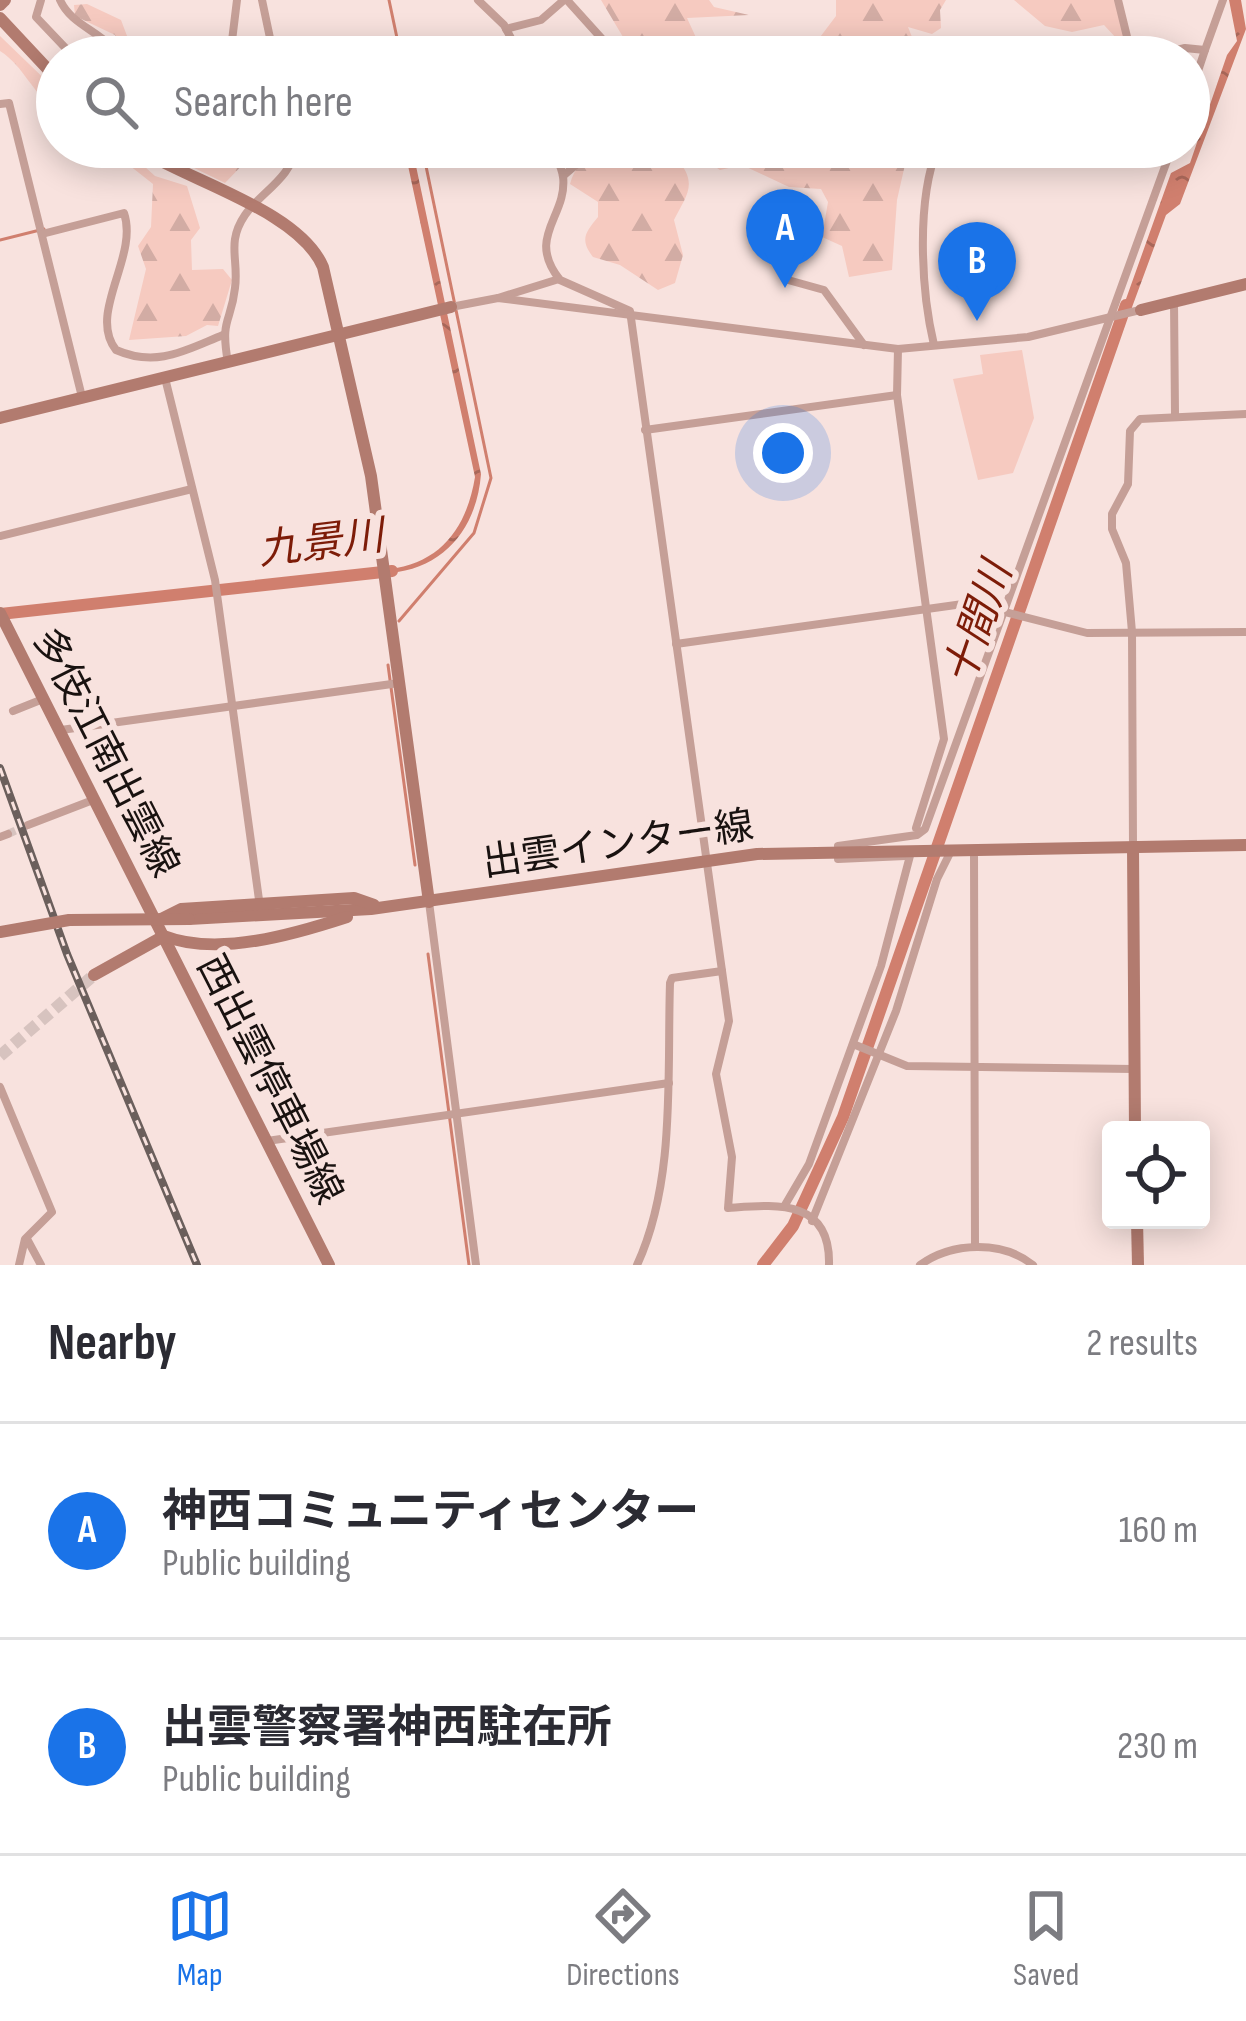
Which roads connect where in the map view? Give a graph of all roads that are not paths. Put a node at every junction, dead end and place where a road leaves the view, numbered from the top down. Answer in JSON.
{"nodes":[{"id":1,"x":41,"y":0,"type":"edge"},
{"id":2,"x":60,"y":0,"type":"edge"},
{"id":3,"x":237,"y":0,"type":"edge"},
{"id":4,"x":262,"y":0,"type":"edge"},
{"id":5,"x":478,"y":0,"type":"edge"},
{"id":6,"x":566,"y":0,"type":"edge"},
{"id":7,"x":1118,"y":0,"type":"edge"},
{"id":8,"x":1223,"y":0,"type":"edge"},
{"id":9,"x":0,"y":18,"type":"edge"},
{"id":10,"x":506,"y":29,"type":"junction"},
{"id":11,"x":54,"y":36,"type":"edge"},
{"id":12,"x":101,"y":36,"type":"edge"},
{"id":13,"x":233,"y":36,"type":"edge"},
{"id":14,"x":270,"y":36,"type":"edge"},
{"id":15,"x":510,"y":36,"type":"edge"},
{"id":16,"x":600,"y":36,"type":"edge"},
{"id":17,"x":1127,"y":36,"type":"edge"},
{"id":18,"x":1210,"y":36,"type":"edge"},
{"id":19,"x":36,"y":57,"type":"edge"},
{"id":20,"x":24,"y":100,"type":"dead end"},
{"id":21,"x":4,"y":103,"type":"edge"},
{"id":22,"x":176,"y":168,"type":"edge"},
{"id":23,"x":289,"y":168,"type":"edge"},
{"id":24,"x":560,"y":168,"type":"edge"},
{"id":25,"x":572,"y":168,"type":"edge"},
{"id":26,"x":931,"y":168,"type":"edge"},
{"id":27,"x":1165,"y":168,"type":"edge"},
{"id":28,"x":563,"y":176,"type":"junction"},
{"id":29,"x":251,"y":207,"type":"junction"},
{"id":30,"x":42,"y":234,"type":"junction"},
{"id":31,"x":559,"y":279,"type":"junction"},
{"id":32,"x":788,"y":280,"type":"dead end"},
{"id":33,"x":1246,"y":284,"type":"edge"},
{"id":34,"x":498,"y":298,"type":"junction"},
{"id":35,"x":1174,"y":302,"type":"junction"},
{"id":36,"x":451,"y":307,"type":"joint"},
{"id":37,"x":1142,"y":310,"type":"joint"},
{"id":38,"x":630,"y":314,"type":"junction"},
{"id":39,"x":1115,"y":316,"type":"junction"},
{"id":40,"x":223,"y":334,"type":"junction"},
{"id":41,"x":340,"y":335,"type":"junction"},
{"id":42,"x":864,"y":345,"type":"junction"},
{"id":43,"x":934,"y":345,"type":"junction"},
{"id":44,"x":898,"y":349,"type":"junction"},
{"id":45,"x":229,"y":364,"type":"junction"},
{"id":46,"x":165,"y":378,"type":"junction"},
{"id":47,"x":897,"y":394,"type":"junction"},
{"id":48,"x":82,"y":398,"type":"junction"},
{"id":49,"x":1175,"y":414,"type":"junction"},
{"id":50,"x":1246,"y":414,"type":"edge"},
{"id":51,"x":0,"y":418,"type":"edge"},
{"id":52,"x":645,"y":430,"type":"junction"},
{"id":53,"x":192,"y":489,"type":"junction"},
{"id":54,"x":0,"y":536,"type":"edge"},
{"id":55,"x":926,"y":609,"type":"junction"},
{"id":56,"x":1006,"y":609,"type":"junction"},
{"id":57,"x":1,"y":615,"type":"edge"},
{"id":58,"x":1132,"y":632,"type":"junction"},
{"id":59,"x":1246,"y":632,"type":"edge"},
{"id":60,"x":676,"y":644,"type":"junction"},
{"id":61,"x":399,"y":683,"type":"junction"},
{"id":62,"x":43,"y":698,"type":"junction"},
{"id":63,"x":232,"y":706,"type":"junction"},
{"id":64,"x":13,"y":711,"type":"dead end"},
{"id":65,"x":59,"y":730,"type":"junction"},
{"id":66,"x":93,"y":800,"type":"junction"},
{"id":67,"x":920,"y":816,"type":"junction"},
{"id":68,"x":28,"y":825,"type":"tunnel mouth"},
{"id":69,"x":916,"y":828,"type":"dead end"},
{"id":70,"x":883,"y":838,"type":"junction"},
{"id":71,"x":1246,"y":844,"type":"edge"},
{"id":72,"x":838,"y":846,"type":"dead end"},
{"id":73,"x":1133,"y":847,"type":"junction"},
{"id":74,"x":948,"y":850,"type":"junction"},
{"id":75,"x":974,"y":850,"type":"junction"},
{"id":76,"x":912,"y":852,"type":"junction"},
{"id":77,"x":838,"y":859,"type":"dead end"},
{"id":78,"x":707,"y":860,"type":"junction"},
{"id":79,"x":429,"y":902,"type":"junction"},
{"id":80,"x":260,"y":907,"type":"junction"},
{"id":81,"x":376,"y":908,"type":"junction"},
{"id":82,"x":158,"y":920,"type":"junction"},
{"id":83,"x":0,"y":932,"type":"edge"},
{"id":84,"x":164,"y":936,"type":"junction"},
{"id":85,"x":194,"y":944,"type":"junction"},
{"id":86,"x":178,"y":964,"type":"junction"},
{"id":87,"x":722,"y":971,"type":"junction"},
{"id":88,"x":94,"y":976,"type":"tunnel mouth"},
{"id":89,"x":855,"y":1045,"type":"junction"},
{"id":90,"x":878,"y":1054,"type":"junction"},
{"id":91,"x":974,"y":1065,"type":"junction"},
{"id":92,"x":1134,"y":1070,"type":"junction"},
{"id":93,"x":669,"y":1083,"type":"junction"},
{"id":94,"x":0,"y":1087,"type":"edge"},
{"id":95,"x":11,"y":1113,"type":"junction"},
{"id":96,"x":456,"y":1113,"type":"junction"},
{"id":97,"x":0,"y":1117,"type":"edge"},
{"id":98,"x":1135,"y":1121,"type":"edge"},
{"id":99,"x":266,"y":1142,"type":"junction"},
{"id":100,"x":787,"y":1205,"type":"junction"},
{"id":101,"x":811,"y":1220,"type":"junction"},
{"id":102,"x":1137,"y":1229,"type":"edge"},
{"id":103,"x":27,"y":1237,"type":"junction"},
{"id":104,"x":975,"y":1247,"type":"junction"},
{"id":105,"x":19,"y":1265,"type":"edge"},
{"id":106,"x":41,"y":1265,"type":"edge"},
{"id":107,"x":328,"y":1265,"type":"edge"},
{"id":108,"x":476,"y":1265,"type":"edge"},
{"id":109,"x":637,"y":1265,"type":"edge"},
{"id":110,"x":829,"y":1265,"type":"edge"},
{"id":111,"x":920,"y":1265,"type":"edge"},
{"id":112,"x":1032,"y":1265,"type":"edge"},
{"id":113,"x":1138,"y":1265,"type":"edge"}],
"edges":[{"from":1,"to":11,"type":"street"},
{"from":2,"to":12,"type":"street"},
{"from":3,"to":13,"type":"street"},
{"from":4,"to":14,"type":"street"},
{"from":5,"to":10,"type":"street"},
{"from":6,"to":10,"type":"street"},
{"from":6,"to":16,"type":"street"},
{"from":7,"to":17,"type":"street"},
{"from":8,"to":18,"type":"street"},
{"from":9,"to":19,"type":"main road"},
{"from":10,"to":15,"type":"street"},
{"from":20,"to":21,"type":"street"},
{"from":21,"to":30,"type":"street"},
{"from":22,"to":29,"type":"main road"},
{"from":23,"to":29,"type":"street"},
{"from":24,"to":28,"type":"street"},
{"from":25,"to":28,"type":"street"},
{"from":26,"to":43,"type":"street"},
{"from":27,"to":39,"type":"street"},
{"from":28,"to":31,"type":"street"},
{"from":29,"to":40,"type":"street"},
{"from":29,"to":41,"type":"main road"},
{"from":30,"to":40,"type":"street"},
{"from":30,"to":48,"type":"street"},
{"from":31,"to":34,"type":"street"},
{"from":31,"to":38,"type":"street"},
{"from":32,"to":42,"type":"street"},
{"from":33,"to":35,"type":"main road"},
{"from":34,"to":36,"type":"street"},
{"from":34,"to":38,"type":"street"},
{"from":35,"to":37,"type":"main road"},
{"from":35,"to":49,"type":"street"},
{"from":36,"to":41,"type":"main road"},
{"from":37,"to":39,"type":"street"},
{"from":38,"to":42,"type":"street"},
{"from":38,"to":52,"type":"street"},
{"from":39,"to":43,"type":"street"},
{"from":39,"to":56,"type":"street"},
{"from":40,"to":45,"type":"street"},
{"from":41,"to":45,"type":"main road"},
{"from":41,"to":61,"type":"main road"},
{"from":42,"to":44,"type":"street"},
{"from":43,"to":44,"type":"street"},
{"from":44,"to":47,"type":"street"},
{"from":45,"to":46,"type":"main road"},
{"from":46,"to":48,"type":"main road"},
{"from":46,"to":53,"type":"street"},
{"from":47,"to":52,"type":"street"},
{"from":47,"to":55,"type":"street"},
{"from":48,"to":51,"type":"main road"},
{"from":49,"to":50,"type":"street"},
{"from":49,"to":58,"type":"street"},
{"from":52,"to":60,"type":"street"},
{"from":53,"to":54,"type":"street"},
{"from":53,"to":63,"type":"street"},
{"from":55,"to":56,"type":"street"},
{"from":55,"to":60,"type":"street"},
{"from":55,"to":67,"type":"street"},
{"from":56,"to":58,"type":"street"},
{"from":56,"to":70,"type":"street"},
{"from":57,"to":62,"type":"main road","name":"多伎江南出雲線"},
{"from":58,"to":59,"type":"street"},
{"from":58,"to":73,"type":"street"},
{"from":60,"to":78,"type":"street"},
{"from":61,"to":63,"type":"street"},
{"from":61,"to":79,"type":"main road"},
{"from":62,"to":64,"type":"street"},
{"from":62,"to":65,"type":"main road","name":"多伎江南出雲線"},
{"from":63,"to":65,"type":"street"},
{"from":63,"to":80,"type":"street"},
{"from":65,"to":66,"type":"main road","name":"多伎江南出雲線"},
{"from":66,"to":68,"type":"street"},
{"from":66,"to":82,"type":"main road","name":"多伎江南出雲線"},
{"from":67,"to":69,"type":"street"},
{"from":67,"to":70,"type":"street"},
{"from":70,"to":72,"type":"street"},
{"from":71,"to":73,"type":"main road","name":"出雲インター線"},
{"from":73,"to":75,"type":"main road","name":"出雲インター線"},
{"from":73,"to":92,"type":"main road"},
{"from":74,"to":75,"type":"main road","name":"出雲インター線"},
{"from":74,"to":76,"type":"main road","name":"出雲インター線"},
{"from":74,"to":90,"type":"street"},
{"from":75,"to":91,"type":"street"},
{"from":76,"to":77,"type":"street"},
{"from":76,"to":78,"type":"main road","name":"出雲インター線"},
{"from":76,"to":89,"type":"street"},
{"from":78,"to":79,"type":"main road","name":"出雲インター線"},
{"from":78,"to":87,"type":"street"},
{"from":79,"to":81,"type":"main road","name":"出雲インター線"},
{"from":79,"to":96,"type":"street"},
{"from":80,"to":81,"type":"main road"},
{"from":80,"to":82,"type":"main road"},
{"from":81,"to":83,"type":"main road","name":"出雲インター線","bridge":true},
{"from":81,"to":85,"type":"main road"},
{"from":82,"to":84,"type":"main road","name":"西出雲停車場線"},
{"from":84,"to":85,"type":"main road"},
{"from":84,"to":86,"type":"main road","name":"西出雲停車場線"},
{"from":84,"to":88,"type":"main road"},
{"from":85,"to":86,"type":"main road"},
{"from":86,"to":99,"type":"main road","name":"西出雲停車場線"},
{"from":87,"to":93,"type":"street"},
{"from":87,"to":100,"type":"street"},
{"from":89,"to":90,"type":"street"},
{"from":89,"to":100,"type":"street"},
{"from":90,"to":91,"type":"street"},
{"from":90,"to":101,"type":"street"},
{"from":91,"to":92,"type":"street"},
{"from":91,"to":104,"type":"street"},
{"from":92,"to":98,"type":"main road"},
{"from":93,"to":96,"type":"street"},
{"from":93,"to":109,"type":"street"},
{"from":94,"to":95,"type":"street"},
{"from":95,"to":97,"type":"street"},
{"from":95,"to":103,"type":"street"},
{"from":96,"to":99,"type":"street"},
{"from":96,"to":108,"type":"street"},
{"from":99,"to":107,"type":"main road","name":"西出雲停車場線"},
{"from":100,"to":101,"type":"street"},
{"from":101,"to":110,"type":"street"},
{"from":102,"to":113,"type":"main road"},
{"from":103,"to":105,"type":"street"},
{"from":103,"to":106,"type":"street"},
{"from":104,"to":111,"type":"street"},
{"from":104,"to":112,"type":"street"}]}
